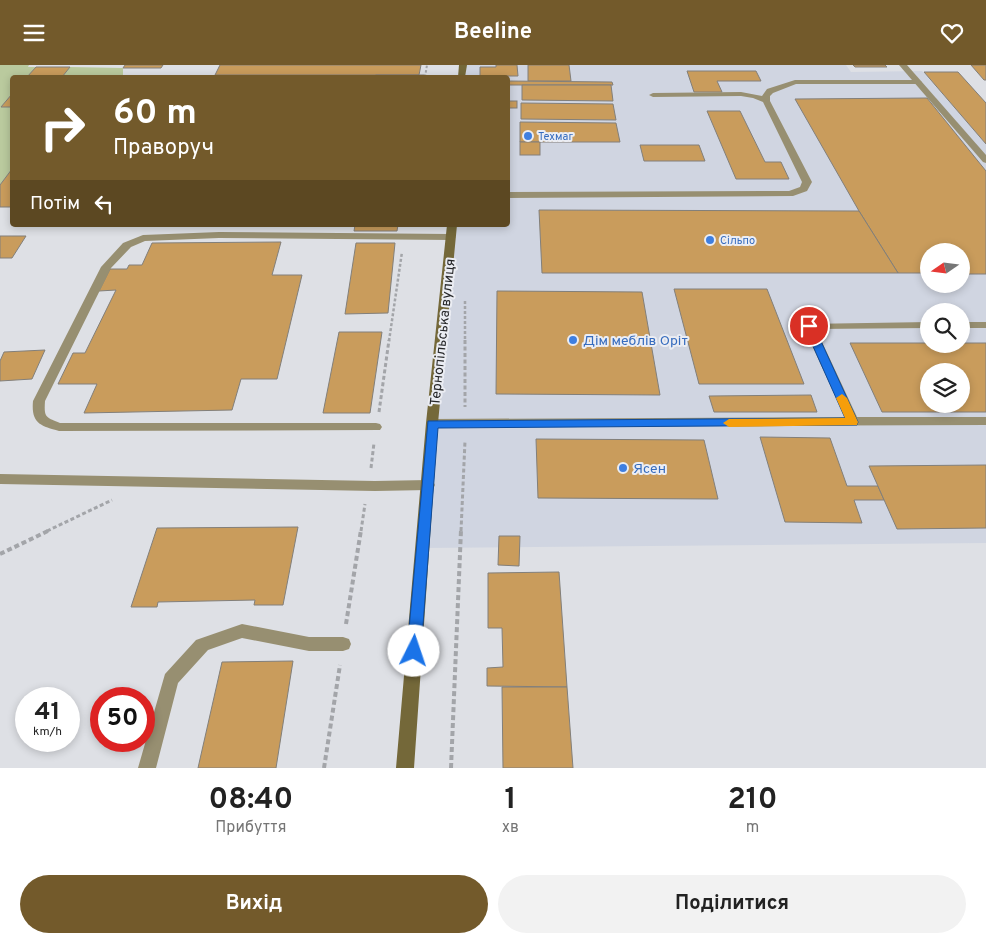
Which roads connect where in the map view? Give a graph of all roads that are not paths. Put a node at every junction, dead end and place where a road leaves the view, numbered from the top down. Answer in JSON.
{"nodes":[{"id":1,"x":903,"y":65,"type":"edge"},
{"id":2,"x":918,"y":82,"type":"junction"},
{"id":3,"x":653,"y":95,"type":"dead end"},
{"id":4,"x":766,"y":101,"type":"junction"},
{"id":5,"x":986,"y":160,"type":"edge"},
{"id":6,"x":510,"y":195,"type":"edge"},
{"id":7,"x":451,"y":231,"type":"edge"},
{"id":8,"x":920,"y":325,"type":"edge"},
{"id":9,"x":970,"y":325,"type":"edge"},
{"id":10,"x":986,"y":325,"type":"edge"},
{"id":11,"x":986,"y":421,"type":"edge"},
{"id":12,"x":853,"y":422,"type":"junction"},
{"id":13,"x":432,"y":423,"type":"junction"},
{"id":14,"x":376,"y":427,"type":"dead end"},
{"id":15,"x":0,"y":479,"type":"edge"},
{"id":16,"x":428,"y":485,"type":"junction"},
{"id":17,"x":343,"y":644,"type":"dead end"},
{"id":18,"x":147,"y":768,"type":"edge"},
{"id":19,"x":405,"y":768,"type":"edge"}],
"edges":[{"from":1,"to":2,"type":"street"},
{"from":2,"to":4,"type":"street"},
{"from":2,"to":5,"type":"street"},
{"from":3,"to":4,"type":"street"},
{"from":4,"to":6,"type":"street"},
{"from":7,"to":13,"type":"main road","name":"Тернопільська вулиця"},
{"from":7,"to":14,"type":"street"},
{"from":8,"to":12,"type":"street"},
{"from":9,"to":10,"type":"street"},
{"from":11,"to":12,"type":"street"},
{"from":12,"to":13,"type":"street"},
{"from":13,"to":16,"type":"main road","name":"Тернопільська вулиця"},
{"from":15,"to":16,"type":"street"},
{"from":16,"to":19,"type":"main road","name":"Тернопільська вулиця"},
{"from":17,"to":18,"type":"street"}]}
